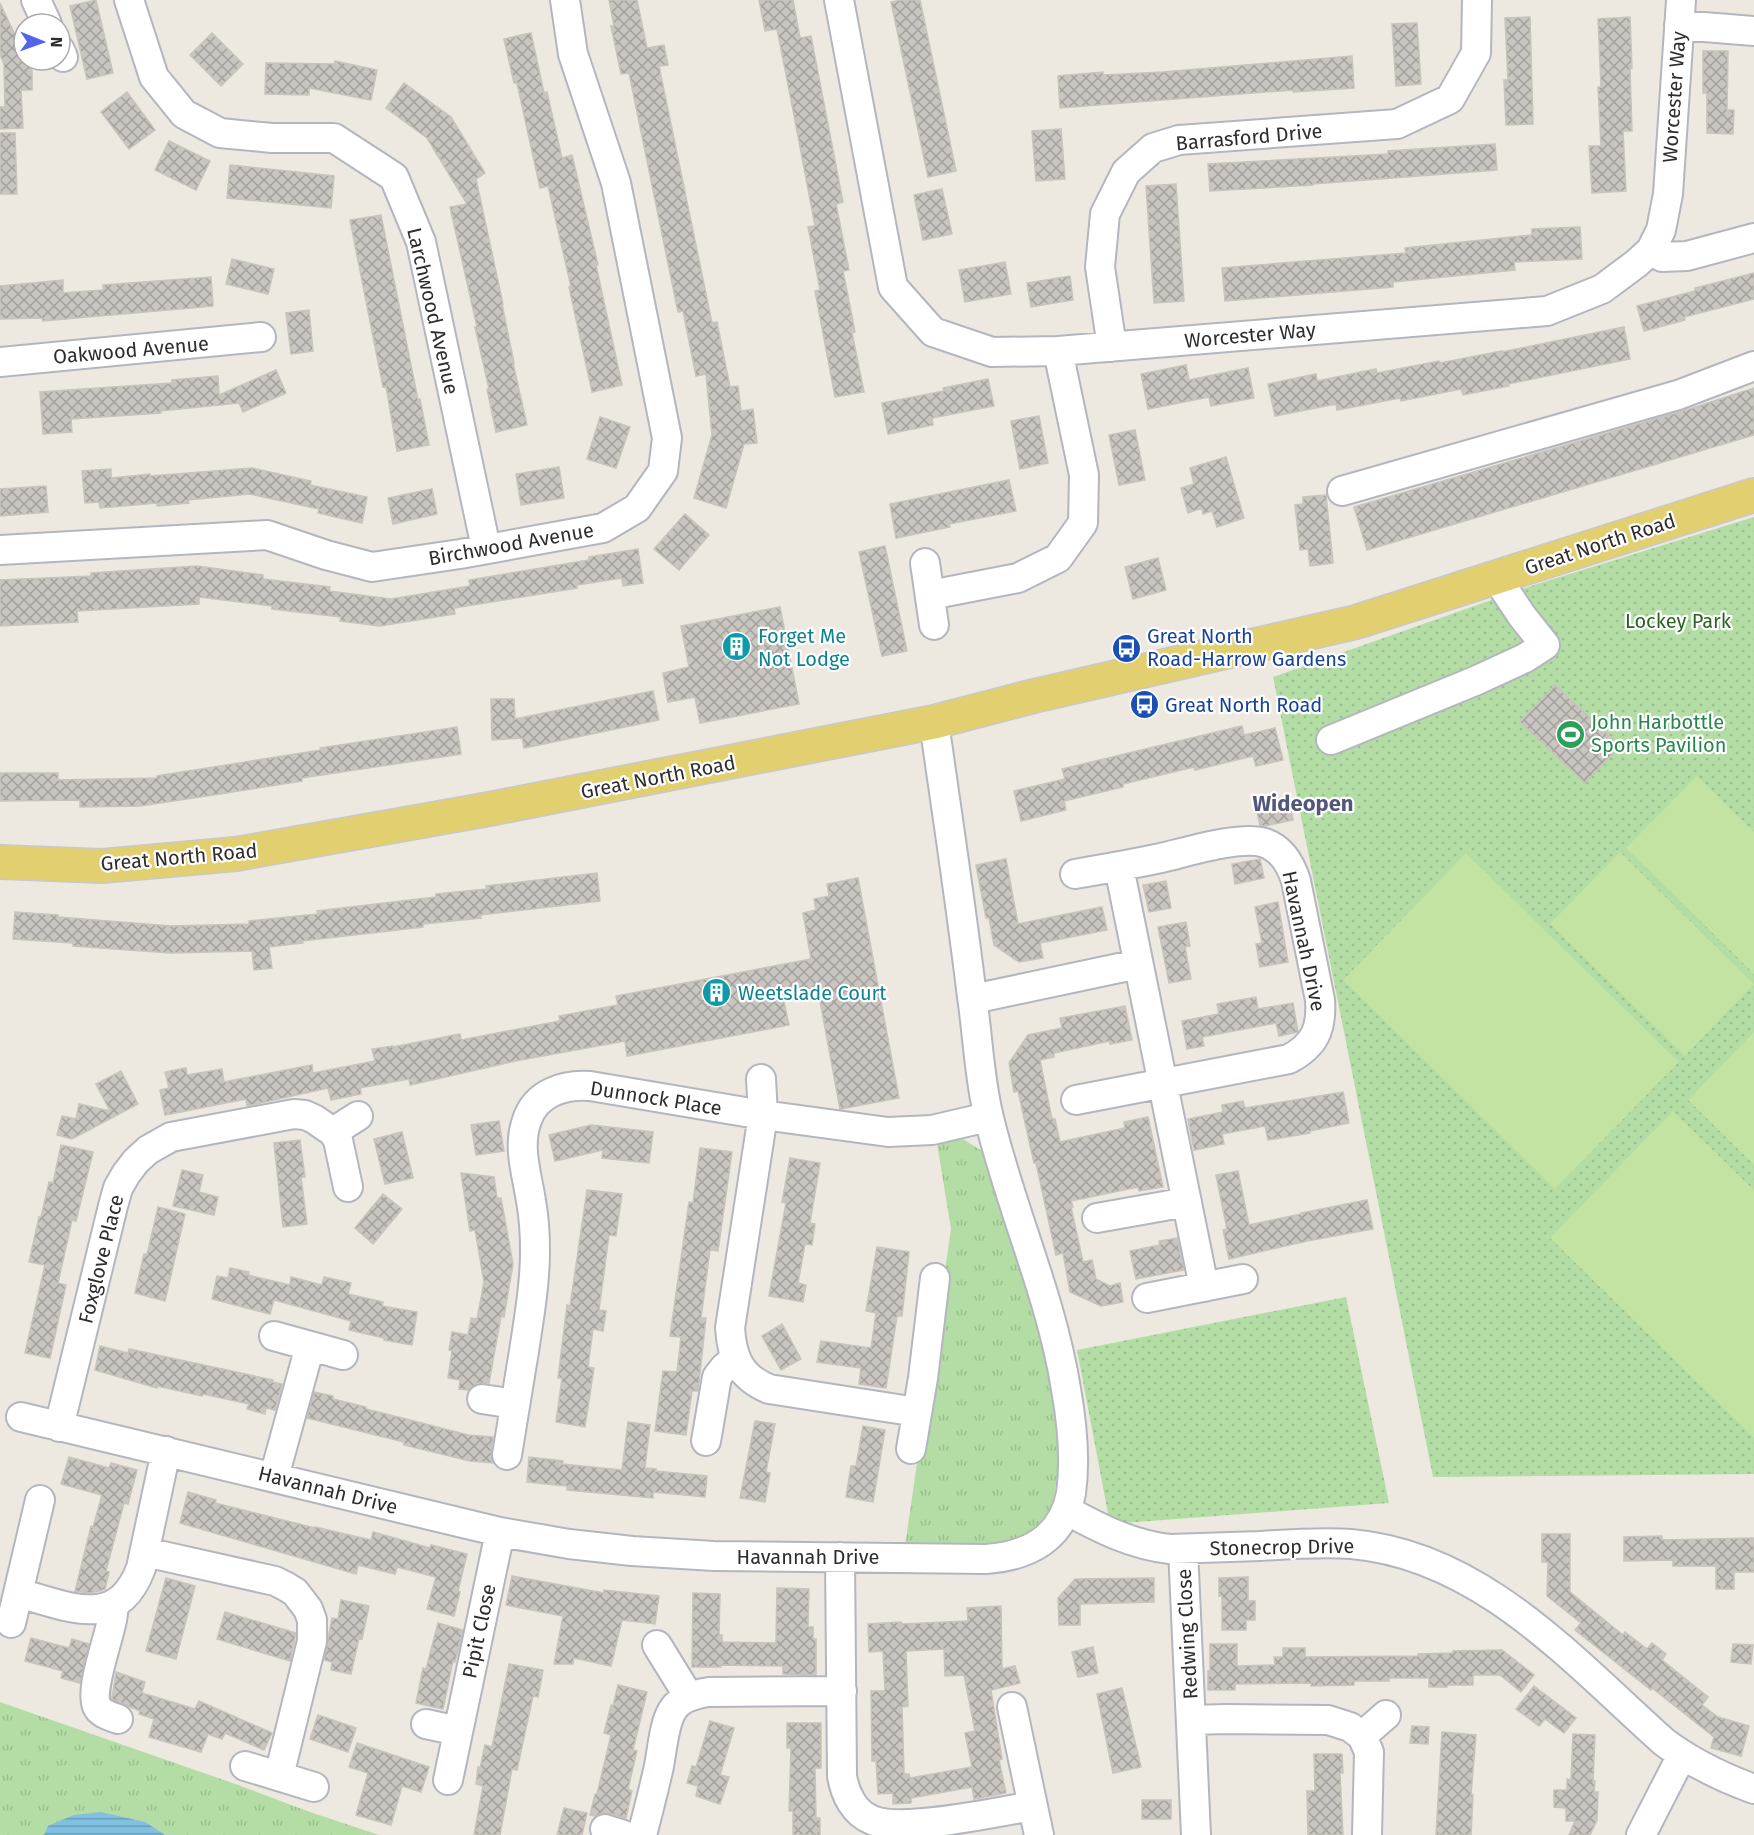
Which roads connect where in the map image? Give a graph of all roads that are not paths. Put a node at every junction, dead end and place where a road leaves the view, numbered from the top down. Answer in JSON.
{"nodes":[{"id":1,"x":129,"y":0,"type":"edge"},
{"id":2,"x":565,"y":0,"type":"edge"},
{"id":3,"x":839,"y":0,"type":"edge"},
{"id":4,"x":1477,"y":0,"type":"edge"},
{"id":5,"x":1680,"y":12,"type":"edge"},
{"id":6,"x":1754,"y":31,"type":"edge"},
{"id":7,"x":1754,"y":238,"type":"edge"},
{"id":8,"x":1652,"y":250,"type":"junction"},
{"id":9,"x":261,"y":337,"type":"dead end"},
{"id":10,"x":1112,"y":347,"type":"junction"},
{"id":11,"x":1058,"y":351,"type":"junction"},
{"id":12,"x":0,"y":362,"type":"edge"},
{"id":13,"x":1754,"y":366,"type":"edge"},
{"id":14,"x":1342,"y":491,"type":"dead end"},
{"id":15,"x":1754,"y":495,"type":"edge"},
{"id":16,"x":486,"y":548,"type":"junction"},
{"id":17,"x":0,"y":550,"type":"edge"},
{"id":18,"x":925,"y":563,"type":"dead end"},
{"id":19,"x":1496,"y":577,"type":"junction"},
{"id":20,"x":930,"y":595,"type":"junction"},
{"id":21,"x":934,"y":625,"type":"dead end"},
{"id":22,"x":934,"y":722,"type":"junction"},
{"id":23,"x":1331,"y":740,"type":"dead end"},
{"id":24,"x":0,"y":862,"type":"edge"},
{"id":25,"x":1119,"y":867,"type":"junction"},
{"id":26,"x":1075,"y":874,"type":"dead end"},
{"id":27,"x":1138,"y":964,"type":"junction"},
{"id":28,"x":973,"y":999,"type":"junction"},
{"id":29,"x":761,"y":1079,"type":"dead end"},
{"id":30,"x":1164,"y":1084,"type":"junction"},
{"id":31,"x":1076,"y":1100,"type":"dead end"},
{"id":32,"x":763,"y":1115,"type":"junction"},
{"id":33,"x":358,"y":1116,"type":"dead end"},
{"id":34,"x":988,"y":1117,"type":"junction"},
{"id":35,"x":333,"y":1132,"type":"junction"},
{"id":36,"x":348,"y":1187,"type":"dead end"},
{"id":37,"x":1187,"y":1202,"type":"junction"},
{"id":38,"x":1097,"y":1218,"type":"dead end"},
{"id":39,"x":935,"y":1278,"type":"dead end"},
{"id":40,"x":1243,"y":1279,"type":"dead end"},
{"id":41,"x":1204,"y":1287,"type":"junction"},
{"id":42,"x":1147,"y":1298,"type":"dead end"},
{"id":43,"x":274,"y":1336,"type":"dead end"},
{"id":44,"x":310,"y":1346,"type":"junction"},
{"id":45,"x":343,"y":1355,"type":"dead end"},
{"id":46,"x":736,"y":1358,"type":"junction"},
{"id":47,"x":482,"y":1399,"type":"dead end"},
{"id":48,"x":515,"y":1404,"type":"junction"},
{"id":49,"x":917,"y":1412,"type":"junction"},
{"id":50,"x":21,"y":1417,"type":"dead end"},
{"id":51,"x":59,"y":1426,"type":"junction"},
{"id":52,"x":706,"y":1441,"type":"dead end"},
{"id":53,"x":911,"y":1449,"type":"dead end"},
{"id":54,"x":166,"y":1451,"type":"junction"},
{"id":55,"x":507,"y":1455,"type":"dead end"},
{"id":56,"x":274,"y":1477,"type":"junction"},
{"id":57,"x":40,"y":1500,"type":"dead end"},
{"id":58,"x":1066,"y":1510,"type":"junction"},
{"id":59,"x":500,"y":1532,"type":"junction"},
{"id":60,"x":1183,"y":1549,"type":"junction"},
{"id":61,"x":145,"y":1552,"type":"junction"},
{"id":62,"x":840,"y":1557,"type":"junction"},
{"id":63,"x":18,"y":1593,"type":"junction"},
{"id":64,"x":114,"y":1605,"type":"junction"},
{"id":65,"x":11,"y":1623,"type":"dead end"},
{"id":66,"x":657,"y":1645,"type":"dead end"},
{"id":67,"x":842,"y":1691,"type":"junction"},
{"id":68,"x":689,"y":1697,"type":"junction"},
{"id":69,"x":1012,"y":1707,"type":"dead end"},
{"id":70,"x":1386,"y":1715,"type":"dead end"},
{"id":71,"x":118,"y":1719,"type":"dead end"},
{"id":72,"x":1191,"y":1720,"type":"junction"},
{"id":73,"x":426,"y":1724,"type":"dead end"},
{"id":74,"x":458,"y":1731,"type":"junction"},
{"id":75,"x":1362,"y":1736,"type":"junction"},
{"id":76,"x":1682,"y":1755,"type":"junction"},
{"id":77,"x":245,"y":1766,"type":"dead end"},
{"id":78,"x":279,"y":1776,"type":"junction"},
{"id":79,"x":448,"y":1780,"type":"dead end"},
{"id":80,"x":314,"y":1787,"type":"dead end"},
{"id":81,"x":1754,"y":1789,"type":"edge"},
{"id":82,"x":854,"y":1806,"type":"junction"},
{"id":83,"x":1032,"y":1806,"type":"junction"},
{"id":84,"x":642,"y":1835,"type":"edge"},
{"id":85,"x":853,"y":1835,"type":"edge"},
{"id":86,"x":1039,"y":1835,"type":"edge"},
{"id":87,"x":1196,"y":1835,"type":"edge"},
{"id":88,"x":1367,"y":1835,"type":"edge"},
{"id":89,"x":1641,"y":1835,"type":"edge"}],
"edges":[{"from":1,"to":16,"type":"street","name":"Larchwood Avenue"},
{"from":2,"to":16,"type":"street","name":"Birchwood Avenue"},
{"from":3,"to":11,"type":"street","name":"Worcester Way"},
{"from":4,"to":10,"type":"street","name":"Barrasford Drive"},
{"from":5,"to":6,"type":"street"},
{"from":5,"to":8,"type":"street","name":"Worcester Way"},
{"from":7,"to":8,"type":"street"},
{"from":8,"to":10,"type":"street","name":"Worcester Way"},
{"from":9,"to":12,"type":"street","name":"Oakwood Avenue"},
{"from":10,"to":11,"type":"street","name":"Worcester Way"},
{"from":11,"to":20,"type":"street"},
{"from":13,"to":14,"type":"street"},
{"from":15,"to":19,"type":"main road","name":"Great North Road"},
{"from":16,"to":17,"type":"street","name":"Birchwood Avenue"},
{"from":18,"to":20,"type":"street"},
{"from":19,"to":22,"type":"main road","name":"Great North Road"},
{"from":19,"to":23,"type":"street"},
{"from":20,"to":21,"type":"street"},
{"from":22,"to":24,"type":"main road","name":"Great North Road"},
{"from":22,"to":28,"type":"street","name":"Havannah Drive"},
{"from":25,"to":26,"type":"street","name":"Havannah Drive"},
{"from":25,"to":27,"type":"street"},
{"from":25,"to":30,"type":"street","name":"Havannah Drive"},
{"from":27,"to":28,"type":"street"},
{"from":27,"to":30,"type":"street"},
{"from":28,"to":34,"type":"street","name":"Havannah Drive"},
{"from":29,"to":32,"type":"street"},
{"from":30,"to":31,"type":"street","name":"Havannah Drive"},
{"from":30,"to":37,"type":"street"},
{"from":32,"to":34,"type":"street","name":"Dunnock Place"},
{"from":32,"to":46,"type":"street"},
{"from":32,"to":48,"type":"street","name":"Dunnock Place"},
{"from":33,"to":35,"type":"street"},
{"from":34,"to":58,"type":"street","name":"Havannah Drive"},
{"from":35,"to":36,"type":"street"},
{"from":35,"to":51,"type":"street","name":"Foxglove Place"},
{"from":37,"to":38,"type":"street"},
{"from":37,"to":41,"type":"street"},
{"from":39,"to":49,"type":"street"},
{"from":40,"to":41,"type":"street"},
{"from":41,"to":42,"type":"street"},
{"from":43,"to":44,"type":"street"},
{"from":44,"to":45,"type":"street"},
{"from":44,"to":56,"type":"street"},
{"from":46,"to":49,"type":"street"},
{"from":46,"to":52,"type":"street"},
{"from":47,"to":48,"type":"street"},
{"from":48,"to":55,"type":"street","name":"Dunnock Place"},
{"from":49,"to":53,"type":"street"},
{"from":50,"to":51,"type":"street","name":"Havannah Drive"},
{"from":51,"to":54,"type":"street","name":"Havannah Drive"},
{"from":54,"to":56,"type":"street","name":"Havannah Drive"},
{"from":54,"to":61,"type":"street"},
{"from":56,"to":59,"type":"street","name":"Havannah Drive"},
{"from":57,"to":63,"type":"street"},
{"from":58,"to":60,"type":"street","name":"Stonecrop Drive"},
{"from":58,"to":62,"type":"street","name":"Havannah Drive"},
{"from":59,"to":62,"type":"street","name":"Havannah Drive"},
{"from":59,"to":74,"type":"street","name":"Pipit Close"},
{"from":60,"to":72,"type":"street","name":"Redwing Close"},
{"from":60,"to":76,"type":"street","name":"Stonecrop Drive"},
{"from":61,"to":64,"type":"street"},
{"from":61,"to":78,"type":"street"},
{"from":62,"to":67,"type":"street"},
{"from":63,"to":64,"type":"street"},
{"from":63,"to":65,"type":"street"},
{"from":64,"to":71,"type":"street"},
{"from":66,"to":68,"type":"street"},
{"from":67,"to":68,"type":"street"},
{"from":67,"to":82,"type":"street"},
{"from":68,"to":84,"type":"street"},
{"from":69,"to":83,"type":"street"},
{"from":70,"to":75,"type":"street"},
{"from":72,"to":75,"type":"street","name":"Redwing Close"},
{"from":72,"to":87,"type":"street","name":"Redwing Close"},
{"from":73,"to":74,"type":"street"},
{"from":74,"to":79,"type":"street","name":"Pipit Close"},
{"from":75,"to":88,"type":"street"},
{"from":76,"to":81,"type":"street","name":"Stonecrop Drive"},
{"from":76,"to":89,"type":"street"},
{"from":77,"to":78,"type":"street"},
{"from":78,"to":80,"type":"street"},
{"from":82,"to":83,"type":"street"},
{"from":82,"to":85,"type":"street"},
{"from":83,"to":86,"type":"street"}]}
